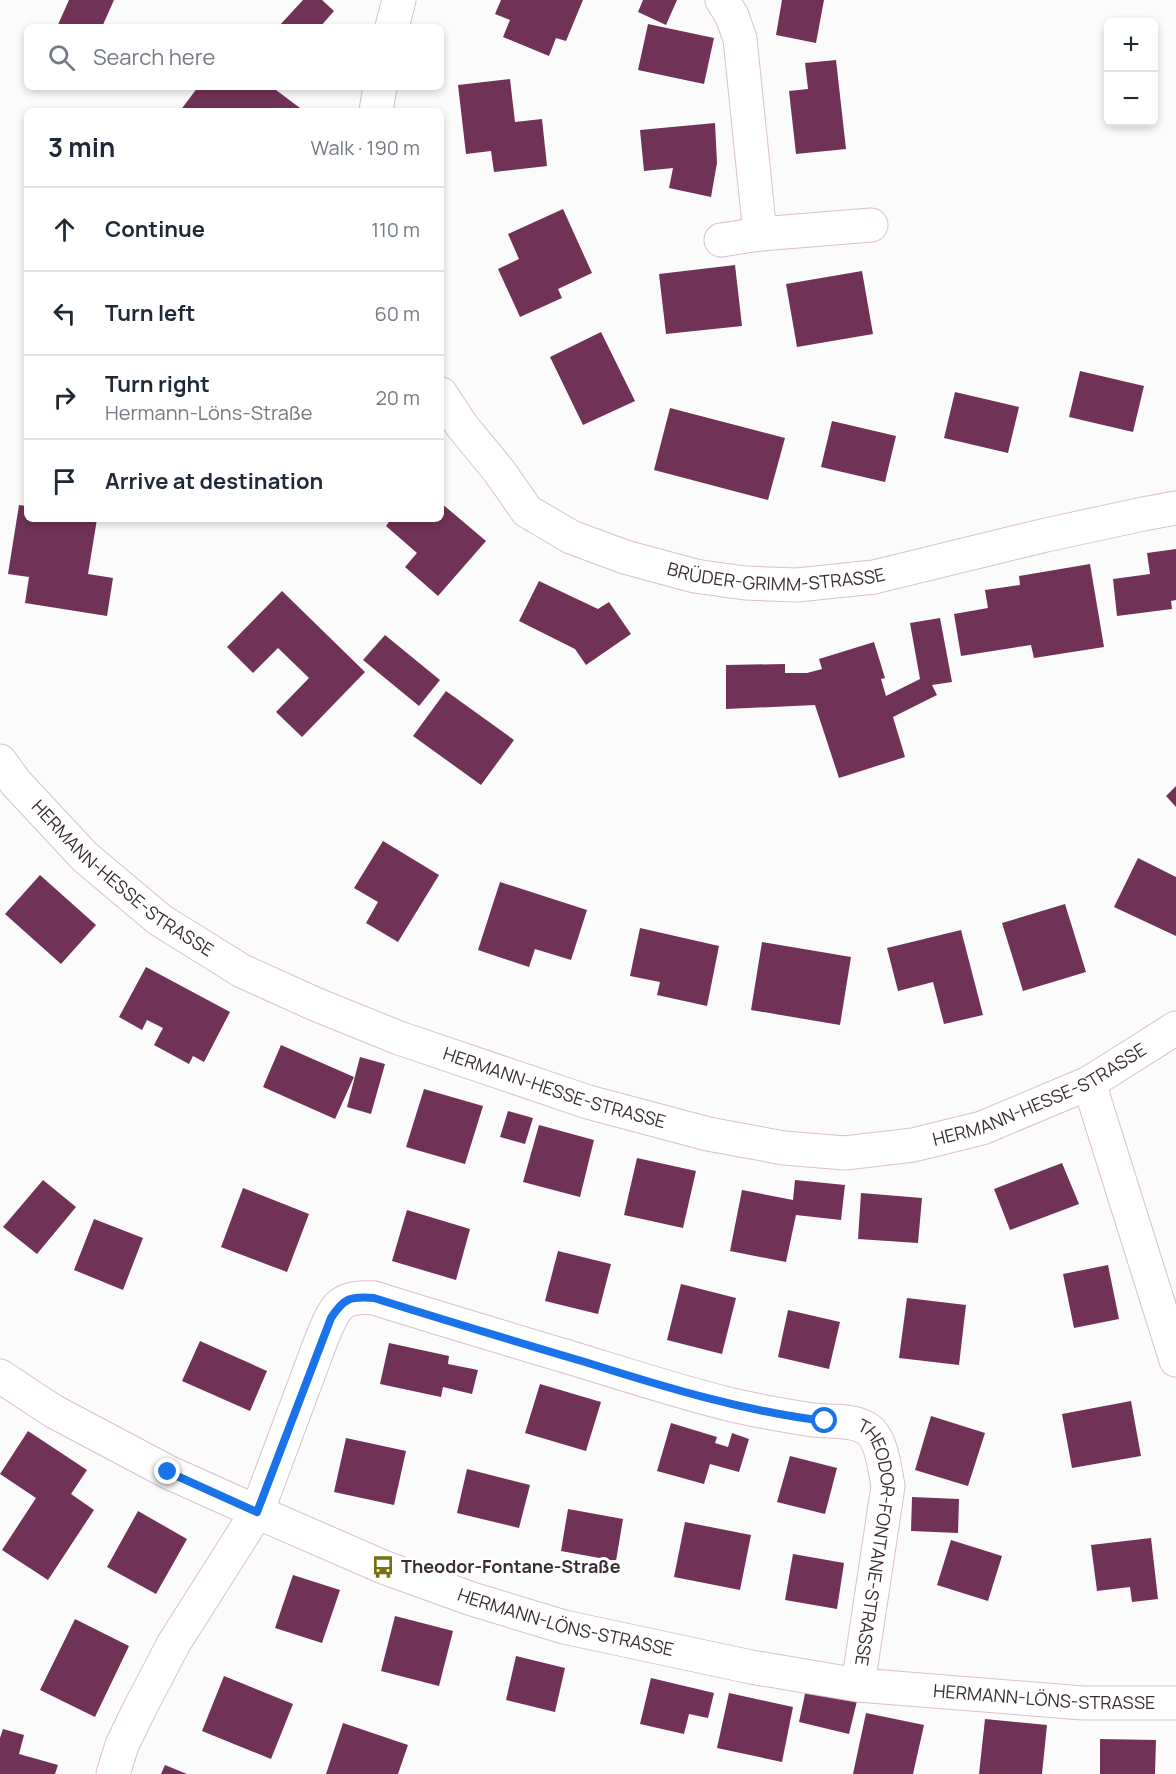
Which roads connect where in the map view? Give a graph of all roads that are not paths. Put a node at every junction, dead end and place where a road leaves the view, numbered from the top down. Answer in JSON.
{"nodes":[{"id":1,"x":399,"y":0,"type":"edge"},
{"id":2,"x":722,"y":0,"type":"edge"},
{"id":3,"x":393,"y":24,"type":"edge"},
{"id":4,"x":380,"y":90,"type":"edge"},
{"id":5,"x":376,"y":108,"type":"edge"},
{"id":6,"x":871,"y":225,"type":"dead end"},
{"id":7,"x":760,"y":234,"type":"junction"},
{"id":8,"x":721,"y":240,"type":"dead end"},
{"id":9,"x":444,"y":399,"type":"edge"},
{"id":10,"x":1176,"y":508,"type":"edge"},
{"id":11,"x":0,"y":761,"type":"edge"},
{"id":12,"x":1176,"y":1028,"type":"edge"},
{"id":13,"x":1089,"y":1083,"type":"junction"},
{"id":14,"x":1176,"y":1360,"type":"edge"},
{"id":15,"x":0,"y":1376,"type":"edge"},
{"id":16,"x":257,"y":1512,"type":"junction"},
{"id":17,"x":858,"y":1685,"type":"junction"},
{"id":18,"x":1176,"y":1703,"type":"edge"},
{"id":19,"x":113,"y":1774,"type":"edge"}],
"edges":[{"from":1,"to":3,"type":"street"},
{"from":2,"to":7,"type":"street"},
{"from":4,"to":5,"type":"street"},
{"from":6,"to":7,"type":"street"},
{"from":7,"to":8,"type":"street"},
{"from":9,"to":10,"type":"street","name":"BRÜDER-GRIMM-STRASSE"},
{"from":11,"to":13,"type":"street","name":"HERMANN-HESSE-STRASSE"},
{"from":12,"to":13,"type":"street","name":"HERMANN-HESSE-STRASSE"},
{"from":13,"to":14,"type":"street"},
{"from":15,"to":16,"type":"street","name":"HERMANN-LÖNS-STRASSE"},
{"from":16,"to":17,"type":"street","name":"HERMANN-LÖNS-STRASSE"},
{"from":16,"to":17,"type":"street","name":"THEODOR-FONTANE-STRASSE"},
{"from":16,"to":19,"type":"street","name":"THEODOR-FONTANE-STRASSE"},
{"from":17,"to":18,"type":"street","name":"HERMANN-LÖNS-STRASSE"}]}
